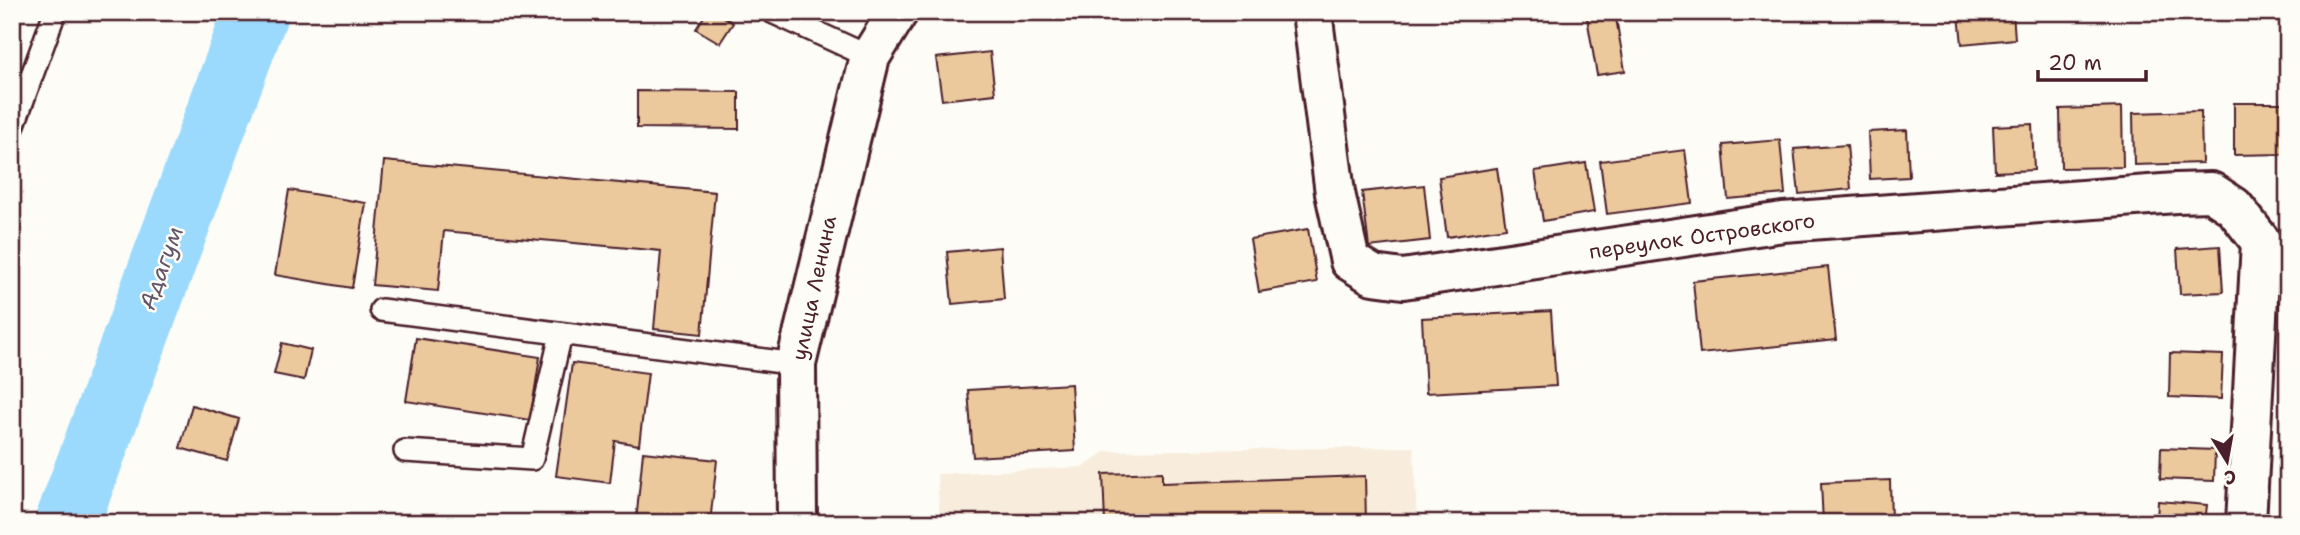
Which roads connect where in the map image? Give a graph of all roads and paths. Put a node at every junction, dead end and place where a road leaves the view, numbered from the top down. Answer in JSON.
{"nodes":[{"id":1,"x":55,"y":12,"type":"edge"},
{"id":2,"x":772,"y":12,"type":"edge"},
{"id":3,"x":898,"y":12,"type":"edge"},
{"id":4,"x":1312,"y":12,"type":"edge"},
{"id":5,"x":870,"y":57,"type":"junction"},
{"id":6,"x":12,"y":130,"type":"edge"},
{"id":7,"x":2274,"y":242,"type":"edge"},
{"id":8,"x":381,"y":310,"type":"dead end"},
{"id":9,"x":561,"y":334,"type":"junction"},
{"id":10,"x":796,"y":364,"type":"junction"},
{"id":11,"x":405,"y":451,"type":"dead end"},
{"id":12,"x":797,"y":523,"type":"edge"},
{"id":13,"x":2246,"y":523,"type":"edge"}],
"edges":[{"from":1,"to":6,"type":"lane"},
{"from":2,"to":5,"type":"lane"},
{"from":3,"to":5,"type":"street","name":"улица Ленина"},
{"from":4,"to":7,"type":"street","name":"переулок Островского"},
{"from":5,"to":10,"type":"street","name":"улица Ленина"},
{"from":7,"to":13,"type":"street"},
{"from":8,"to":9,"type":"lane"},
{"from":9,"to":10,"type":"lane"},
{"from":9,"to":11,"type":"lane"},
{"from":10,"to":12,"type":"street","name":"улица Ленина"}]}
